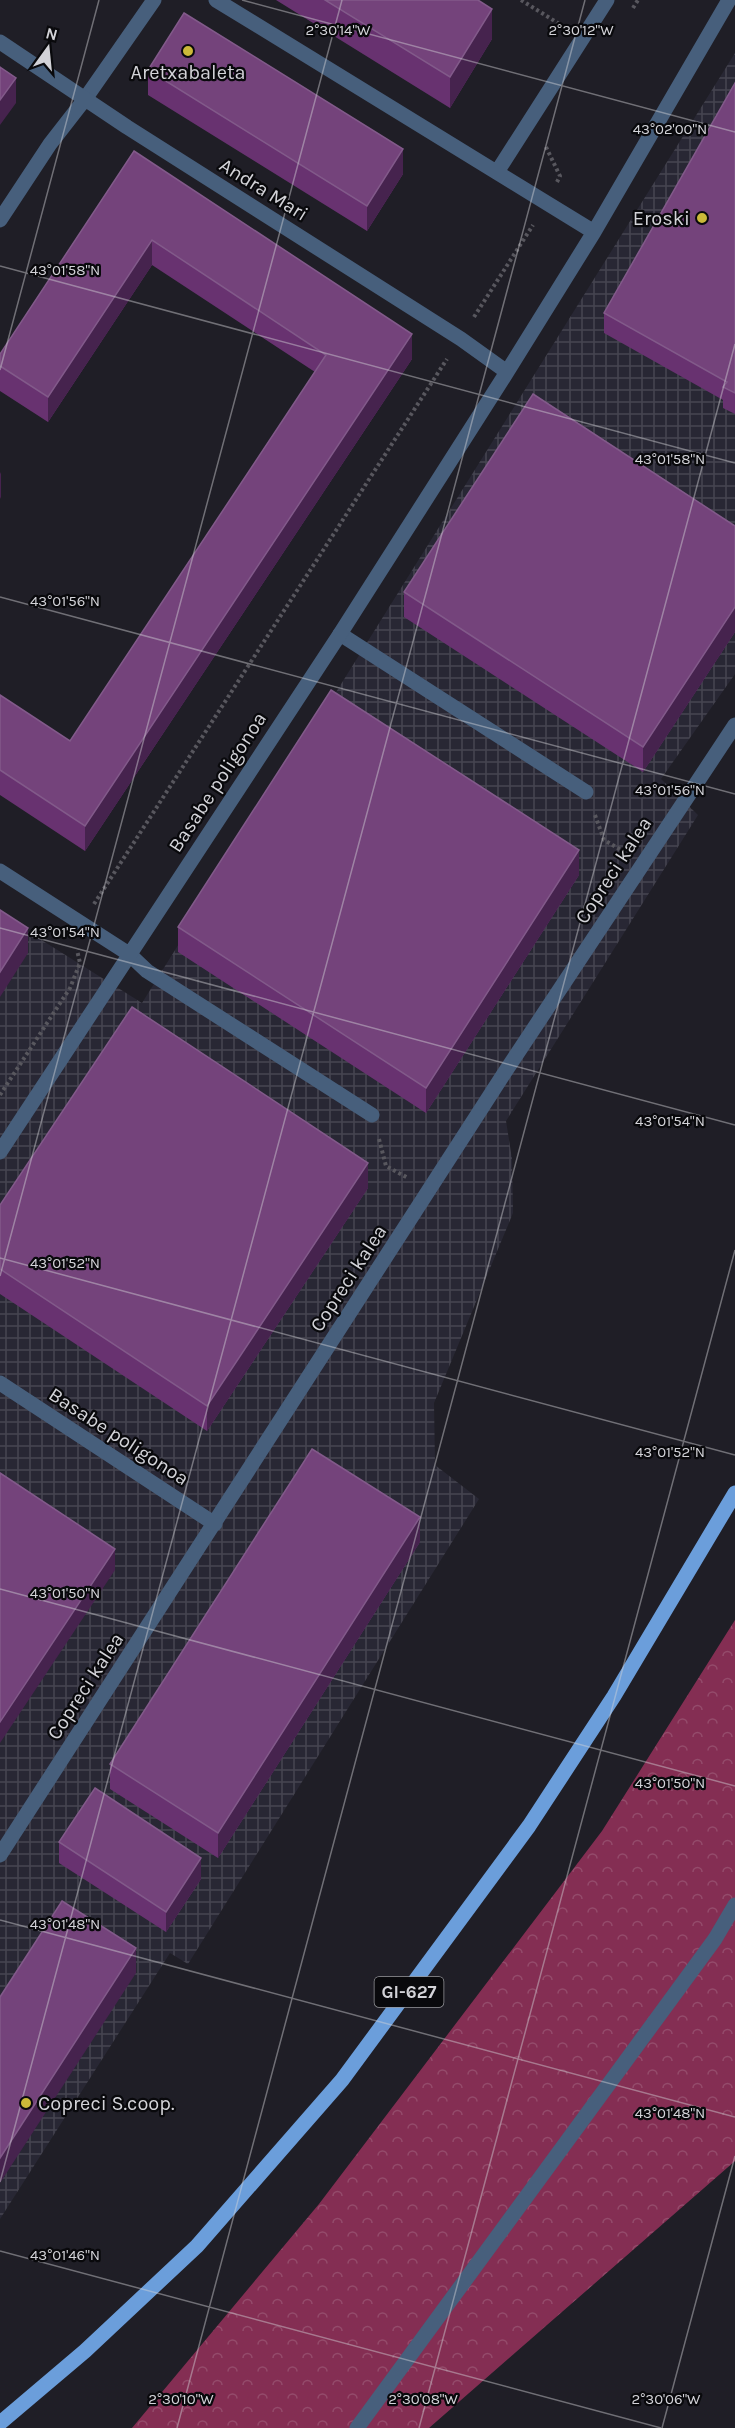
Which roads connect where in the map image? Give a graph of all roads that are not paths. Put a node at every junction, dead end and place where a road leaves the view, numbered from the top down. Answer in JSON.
{"nodes":[{"id":1,"x":154,"y":0,"type":"edge"},
{"id":2,"x":216,"y":0,"type":"edge"},
{"id":3,"x":607,"y":0,"type":"edge"},
{"id":4,"x":729,"y":0,"type":"edge"},
{"id":5,"x":0,"y":42,"type":"edge"},
{"id":6,"x":85,"y":99,"type":"junction"},
{"id":7,"x":497,"y":172,"type":"junction"},
{"id":8,"x":0,"y":220,"type":"edge"},
{"id":9,"x":594,"y":232,"type":"junction"},
{"id":10,"x":507,"y":372,"type":"junction"},
{"id":11,"x":340,"y":634,"type":"junction"},
{"id":12,"x":735,"y":725,"type":"edge"},
{"id":13,"x":586,"y":792,"type":"road end"},
{"id":14,"x":0,"y":871,"type":"edge"},
{"id":15,"x":129,"y":954,"type":"junction"},
{"id":16,"x":372,"y":1115,"type":"road end"},
{"id":17,"x":0,"y":1152,"type":"edge"},
{"id":18,"x":0,"y":1383,"type":"edge"},
{"id":19,"x":735,"y":1493,"type":"edge"},
{"id":20,"x":215,"y":1524,"type":"junction"},
{"id":21,"x":0,"y":1856,"type":"edge"},
{"id":22,"x":735,"y":1905,"type":"edge"},
{"id":23,"x":0,"y":2423,"type":"edge"},
{"id":24,"x":357,"y":2428,"type":"edge"}],
"edges":[{"from":1,"to":6,"type":"street"},
{"from":2,"to":7,"type":"street"},
{"from":3,"to":7,"type":"street"},
{"from":4,"to":9,"type":"street","name":"Basabe poligonoa"},
{"from":5,"to":6,"type":"street","name":"Andra Mari"},
{"from":6,"to":8,"type":"street"},
{"from":6,"to":10,"type":"street","name":"Andra Mari"},
{"from":7,"to":9,"type":"street"},
{"from":9,"to":10,"type":"street","name":"Basabe poligonoa"},
{"from":10,"to":11,"type":"street","name":"Basabe poligonoa"},
{"from":11,"to":13,"type":"street"},
{"from":11,"to":15,"type":"street","name":"Basabe poligonoa"},
{"from":12,"to":20,"type":"street","name":"Copreci kalea"},
{"from":14,"to":15,"type":"street"},
{"from":15,"to":16,"type":"street"},
{"from":15,"to":17,"type":"street","name":"Basabe poligonoa"},
{"from":18,"to":20,"type":"street","name":"Basabe poligonoa"},
{"from":19,"to":23,"type":"main road","number":"GI-627"},
{"from":20,"to":21,"type":"street","name":"Copreci kalea"},
{"from":22,"to":24,"type":"street"}]}
